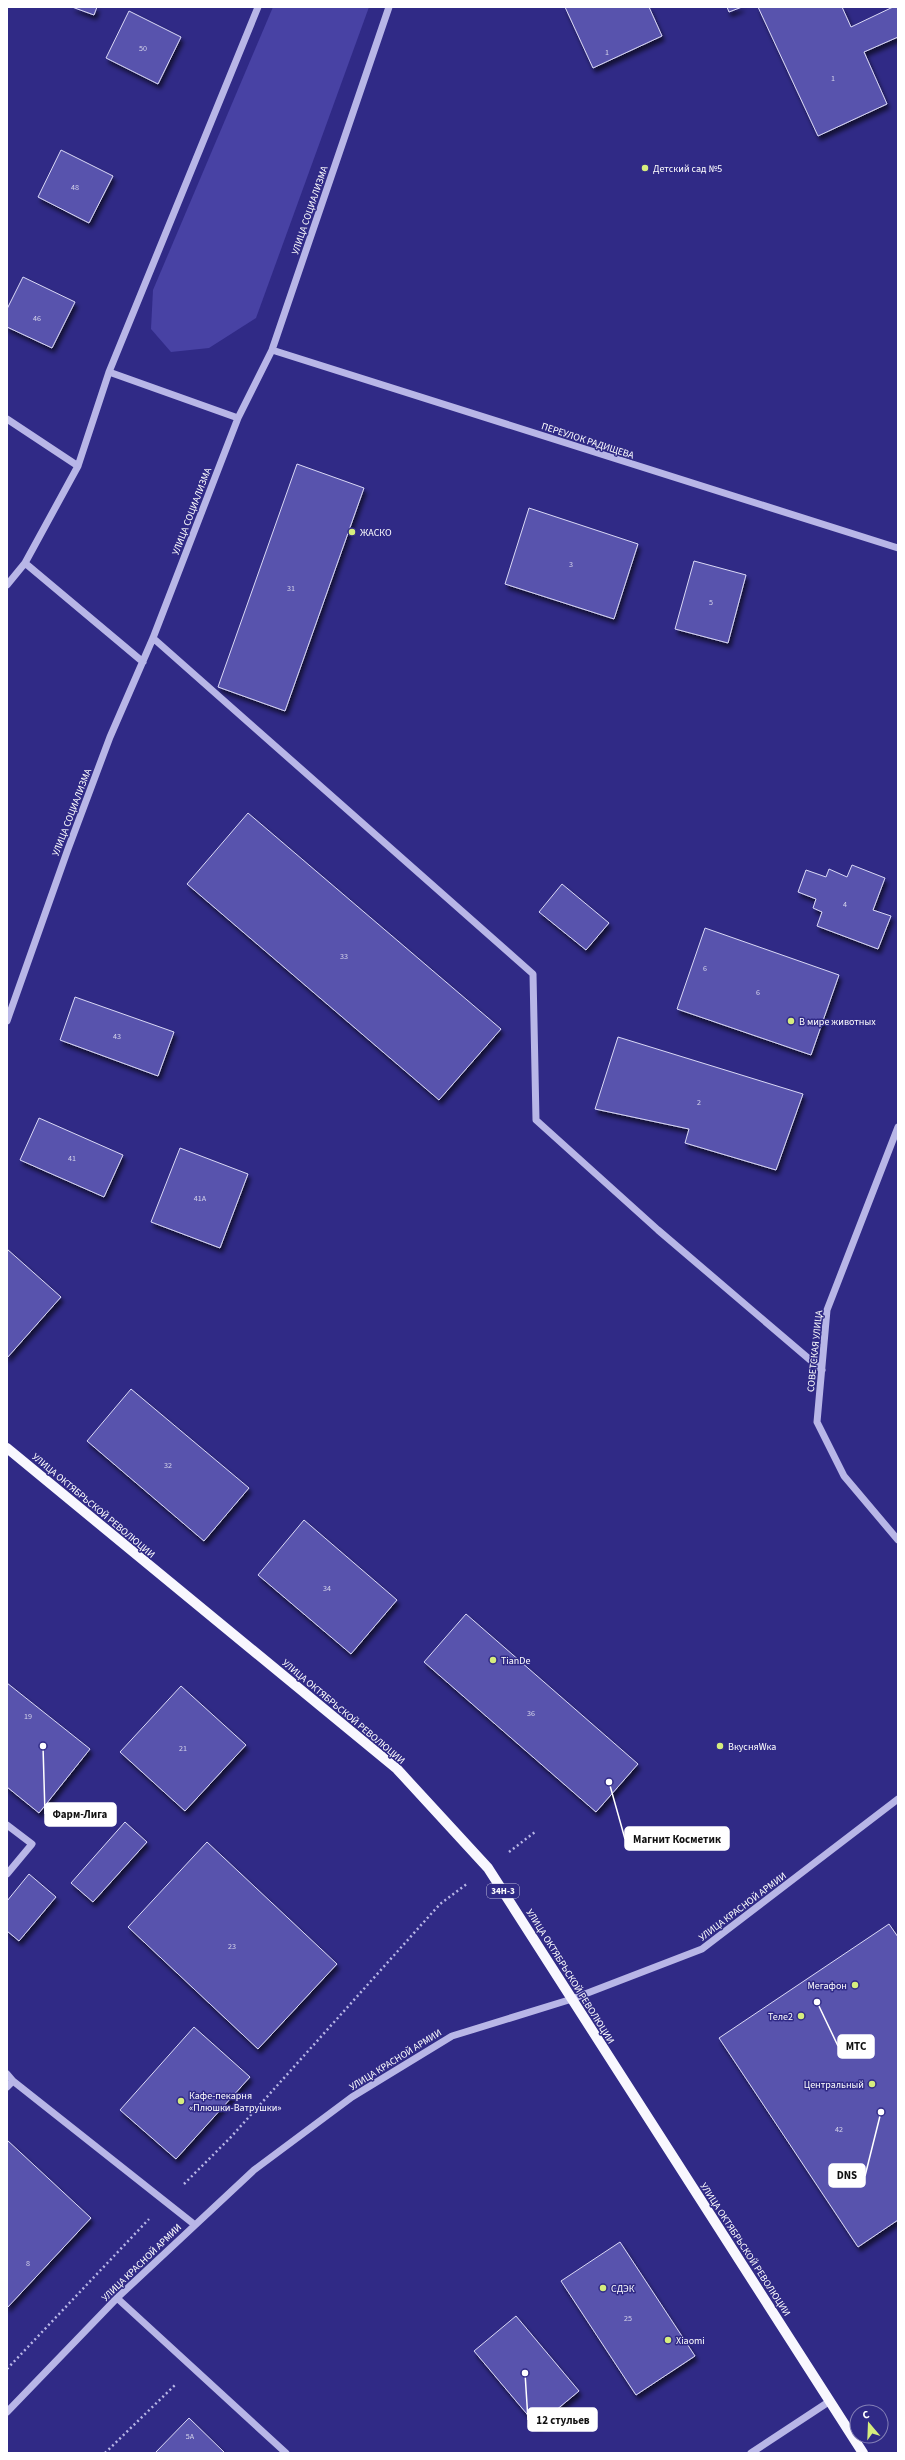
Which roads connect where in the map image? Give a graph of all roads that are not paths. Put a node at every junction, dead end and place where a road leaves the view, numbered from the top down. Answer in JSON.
{"nodes":[{"id":1,"x":258,"y":7,"type":"edge"},
{"id":2,"x":389,"y":7,"type":"edge"},
{"id":3,"x":272,"y":350,"type":"junction"},
{"id":4,"x":109,"y":372,"type":"junction"},
{"id":5,"x":238,"y":418,"type":"junction"},
{"id":6,"x":7,"y":419,"type":"edge"},
{"id":7,"x":78,"y":466,"type":"junction"},
{"id":8,"x":898,"y":548,"type":"edge"},
{"id":9,"x":25,"y":563,"type":"junction"},
{"id":10,"x":7,"y":585,"type":"edge"},
{"id":11,"x":153,"y":638,"type":"junction"},
{"id":12,"x":143,"y":662,"type":"junction"},
{"id":13,"x":7,"y":1021,"type":"edge"},
{"id":14,"x":898,"y":1127,"type":"edge"},
{"id":15,"x":822,"y":1370,"type":"junction"},
{"id":16,"x":7,"y":1448,"type":"edge"},
{"id":17,"x":898,"y":1540,"type":"edge"},
{"id":18,"x":898,"y":1799,"type":"edge"},
{"id":19,"x":7,"y":1825,"type":"edge"},
{"id":20,"x":7,"y":1874,"type":"edge"},
{"id":21,"x":572,"y":1999,"type":"junction"},
{"id":22,"x":7,"y":2074,"type":"edge"},
{"id":23,"x":12,"y":2081,"type":"junction"},
{"id":24,"x":7,"y":2087,"type":"edge"},
{"id":25,"x":195,"y":2225,"type":"junction"},
{"id":26,"x":117,"y":2298,"type":"junction"},
{"id":27,"x":830,"y":2402,"type":"junction"},
{"id":28,"x":7,"y":2412,"type":"edge"},
{"id":29,"x":286,"y":2453,"type":"edge"},
{"id":30,"x":751,"y":2453,"type":"edge"},
{"id":31,"x":863,"y":2453,"type":"edge"}],
"edges":[{"from":1,"to":4,"type":"street"},
{"from":2,"to":3,"type":"street","name":"УЛИЦА СОЦИАЛИЗМА"},
{"from":3,"to":5,"type":"street","name":"УЛИЦА СОЦИАЛИЗМА"},
{"from":3,"to":8,"type":"street","name":"ПЕРЕУЛОК РАДИЩЕВА"},
{"from":4,"to":5,"type":"street"},
{"from":4,"to":7,"type":"street"},
{"from":5,"to":11,"type":"street","name":"УЛИЦА СОЦИАЛИЗМА"},
{"from":6,"to":7,"type":"street"},
{"from":7,"to":9,"type":"street"},
{"from":9,"to":10,"type":"street"},
{"from":9,"to":12,"type":"street"},
{"from":11,"to":12,"type":"street","name":"УЛИЦА СОЦИАЛИЗМА"},
{"from":11,"to":15,"type":"street"},
{"from":12,"to":13,"type":"street","name":"УЛИЦА СОЦИАЛИЗМА"},
{"from":14,"to":15,"type":"street","name":"СОВЕТСКАЯ УЛИЦА"},
{"from":15,"to":17,"type":"street","name":"СОВЕТСКАЯ УЛИЦА"},
{"from":16,"to":21,"type":"main road","name":"УЛИЦА ОКТЯБРЬСКОЙ РЕВОЛЮЦИИ","number":"34Н-3"},
{"from":18,"to":21,"type":"street","name":"УЛИЦА КРАСНОЙ АРМИИ"},
{"from":19,"to":20,"type":"street"},
{"from":21,"to":25,"type":"street","name":"УЛИЦА КРАСНОЙ АРМИИ"},
{"from":21,"to":27,"type":"main road","name":"УЛИЦА ОКТЯБРЬСКОЙ РЕВОЛЮЦИИ","number":"34Н-3"},
{"from":22,"to":23,"type":"street"},
{"from":23,"to":24,"type":"street"},
{"from":23,"to":25,"type":"street"},
{"from":25,"to":26,"type":"street","name":"УЛИЦА КРАСНОЙ АРМИИ"},
{"from":26,"to":28,"type":"street","name":"УЛИЦА КРАСНОЙ АРМИИ"},
{"from":26,"to":29,"type":"street"},
{"from":27,"to":30,"type":"street"},
{"from":27,"to":31,"type":"main road","name":"УЛИЦА ОКТЯБРЬСКОЙ РЕВОЛЮЦИИ","number":"34Н-3"}]}
